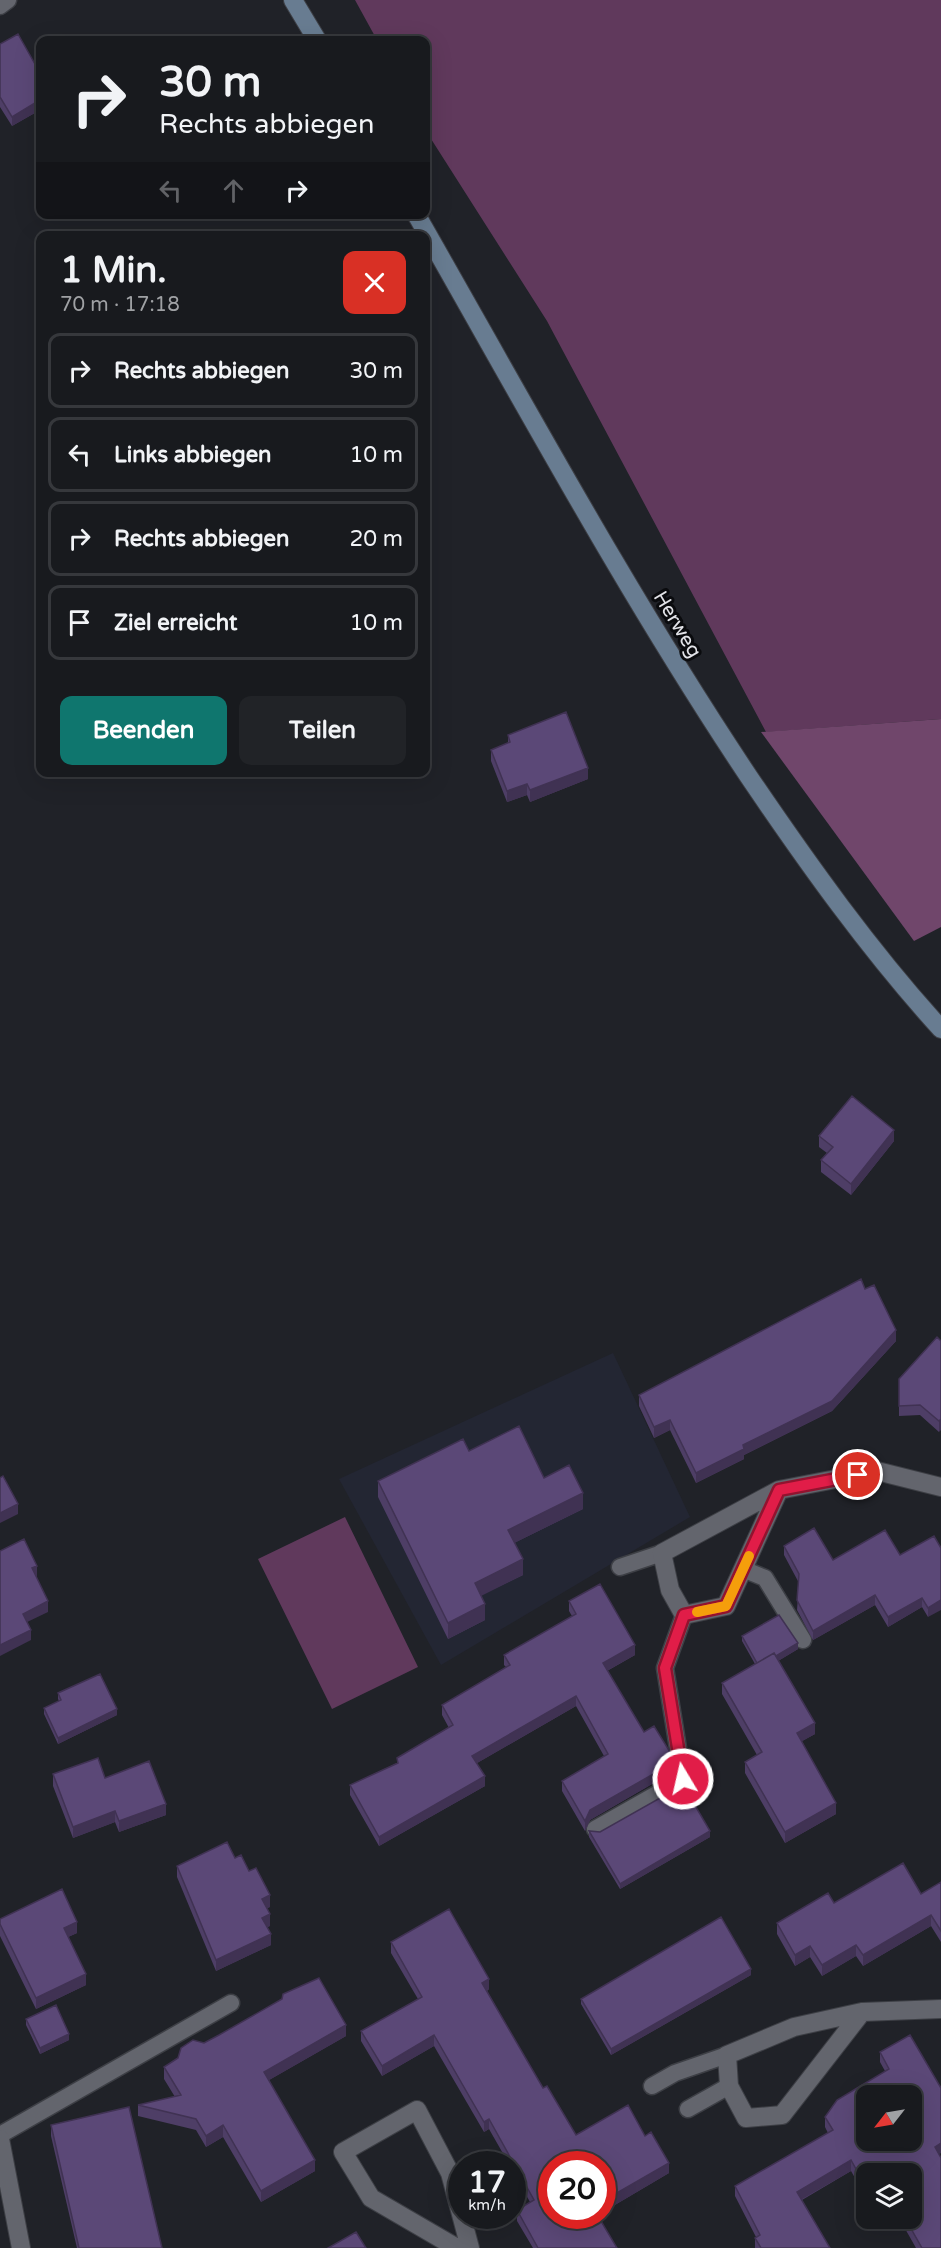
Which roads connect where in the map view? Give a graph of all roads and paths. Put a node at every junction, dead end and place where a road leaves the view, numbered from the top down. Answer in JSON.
{"nodes":[{"id":1,"x":8,"y":0,"type":"edge"},
{"id":2,"x":293,"y":0,"type":"edge"},
{"id":3,"x":0,"y":6,"type":"edge"},
{"id":4,"x":314,"y":36,"type":"edge"},
{"id":5,"x":430,"y":238,"type":"edge"},
{"id":6,"x":941,"y":1029,"type":"edge"},
{"id":7,"x":941,"y":1487,"type":"edge"},
{"id":8,"x":779,"y":1490,"type":"junction"},
{"id":9,"x":662,"y":1553,"type":"junction"},
{"id":10,"x":620,"y":1568,"type":"dead end"},
{"id":11,"x":743,"y":1569,"type":"junction"},
{"id":12,"x":684,"y":1615,"type":"junction"},
{"id":13,"x":802,"y":1640,"type":"dead end"},
{"id":14,"x":595,"y":1829,"type":"edge"},
{"id":15,"x":231,"y":2003,"type":"dead end"},
{"id":16,"x":941,"y":2009,"type":"edge"},
{"id":17,"x":862,"y":2012,"type":"junction"},
{"id":18,"x":727,"y":2055,"type":"junction"},
{"id":19,"x":652,"y":2086,"type":"dead end"},
{"id":20,"x":729,"y":2086,"type":"junction"},
{"id":21,"x":688,"y":2109,"type":"dead end"},
{"id":22,"x":0,"y":2137,"type":"edge"},
{"id":23,"x":21,"y":2248,"type":"edge"},
{"id":24,"x":457,"y":2248,"type":"edge"},
{"id":25,"x":470,"y":2248,"type":"edge"}],
"edges":[{"from":1,"to":3,"type":"lane"},
{"from":2,"to":4,"type":"street"},
{"from":5,"to":6,"type":"street","name":"Herweg"},
{"from":7,"to":8,"type":"street"},
{"from":8,"to":9,"type":"street"},
{"from":8,"to":11,"type":"street"},
{"from":9,"to":10,"type":"lane"},
{"from":9,"to":12,"type":"street"},
{"from":11,"to":12,"type":"street"},
{"from":11,"to":13,"type":"lane"},
{"from":12,"to":14,"type":"lane"},
{"from":15,"to":22,"type":"lane"},
{"from":16,"to":17,"type":"street"},
{"from":17,"to":18,"type":"street"},
{"from":17,"to":20,"type":"street"},
{"from":18,"to":19,"type":"lane"},
{"from":18,"to":20,"type":"street"},
{"from":20,"to":21,"type":"lane"},
{"from":22,"to":23,"type":"street"},
{"from":24,"to":25,"type":"street"}]}
